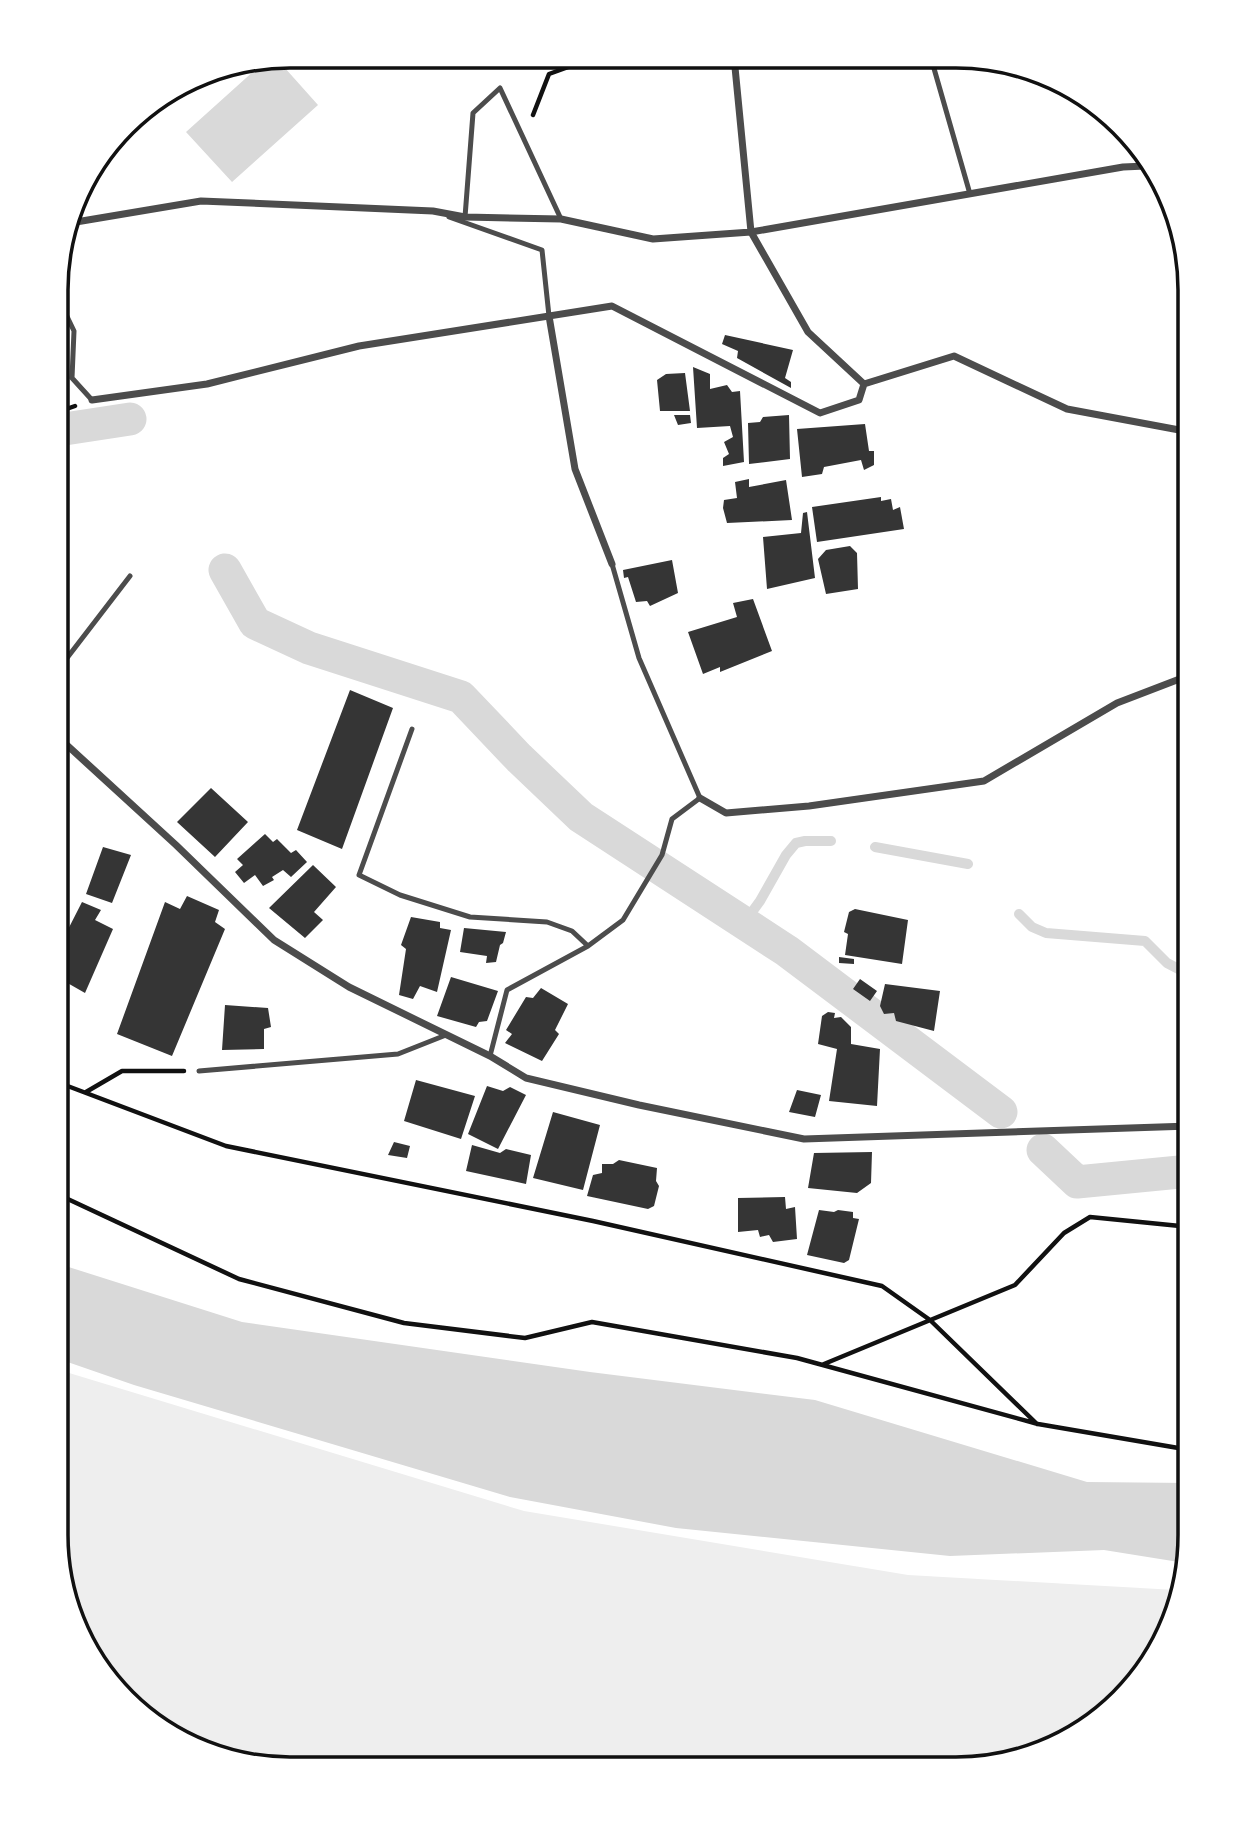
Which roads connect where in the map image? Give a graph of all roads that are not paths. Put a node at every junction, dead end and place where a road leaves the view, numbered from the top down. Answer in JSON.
{"nodes":[{"id":1,"x":735,"y":68,"type":"edge"},
{"id":2,"x":934,"y":68,"type":"edge"},
{"id":3,"x":1140,"y":166,"type":"edge"},
{"id":4,"x":970,"y":194,"type":"junction"},
{"id":5,"x":433,"y":211,"type":"junction"},
{"id":6,"x":466,"y":217,"type":"junction"},
{"id":7,"x":561,"y":219,"type":"junction"},
{"id":8,"x":79,"y":221,"type":"edge"},
{"id":9,"x":751,"y":232,"type":"junction"},
{"id":10,"x":549,"y":316,"type":"junction"},
{"id":11,"x":68,"y":318,"type":"edge"},
{"id":12,"x":864,"y":384,"type":"junction"},
{"id":13,"x":92,"y":400,"type":"joint"},
{"id":14,"x":1178,"y":430,"type":"edge"},
{"id":15,"x":612,"y":564,"type":"joint"},
{"id":16,"x":130,"y":576,"type":"dead end"},
{"id":17,"x":68,"y":657,"type":"edge"},
{"id":18,"x":1178,"y":680,"type":"edge"},
{"id":19,"x":412,"y":729,"type":"dead end"},
{"id":20,"x":68,"y":746,"type":"edge"},
{"id":21,"x":700,"y":798,"type":"junction"},
{"id":22,"x":588,"y":946,"type":"junction"},
{"id":23,"x":447,"y":1035,"type":"junction"},
{"id":24,"x":490,"y":1056,"type":"junction"},
{"id":25,"x":199,"y":1071,"type":"road end"},
{"id":26,"x":1177,"y":1126,"type":"edge"}],
"edges":[{"from":1,"to":9,"type":"street"},
{"from":2,"to":4,"type":"lane"},
{"from":3,"to":4,"type":"street"},
{"from":4,"to":9,"type":"street"},
{"from":5,"to":6,"type":"street"},
{"from":5,"to":8,"type":"street"},
{"from":5,"to":10,"type":"lane"},
{"from":6,"to":7,"type":"street"},
{"from":6,"to":7,"type":"lane"},
{"from":7,"to":9,"type":"street"},
{"from":9,"to":12,"type":"street"},
{"from":10,"to":12,"type":"street"},
{"from":10,"to":13,"type":"street"},
{"from":10,"to":15,"type":"street"},
{"from":11,"to":13,"type":"lane"},
{"from":12,"to":14,"type":"street"},
{"from":15,"to":21,"type":"lane"},
{"from":16,"to":17,"type":"lane"},
{"from":18,"to":21,"type":"street"},
{"from":19,"to":22,"type":"lane"},
{"from":20,"to":23,"type":"street"},
{"from":21,"to":22,"type":"lane"},
{"from":22,"to":24,"type":"lane"},
{"from":23,"to":24,"type":"street"},
{"from":23,"to":25,"type":"lane"},
{"from":24,"to":26,"type":"street"}]}
